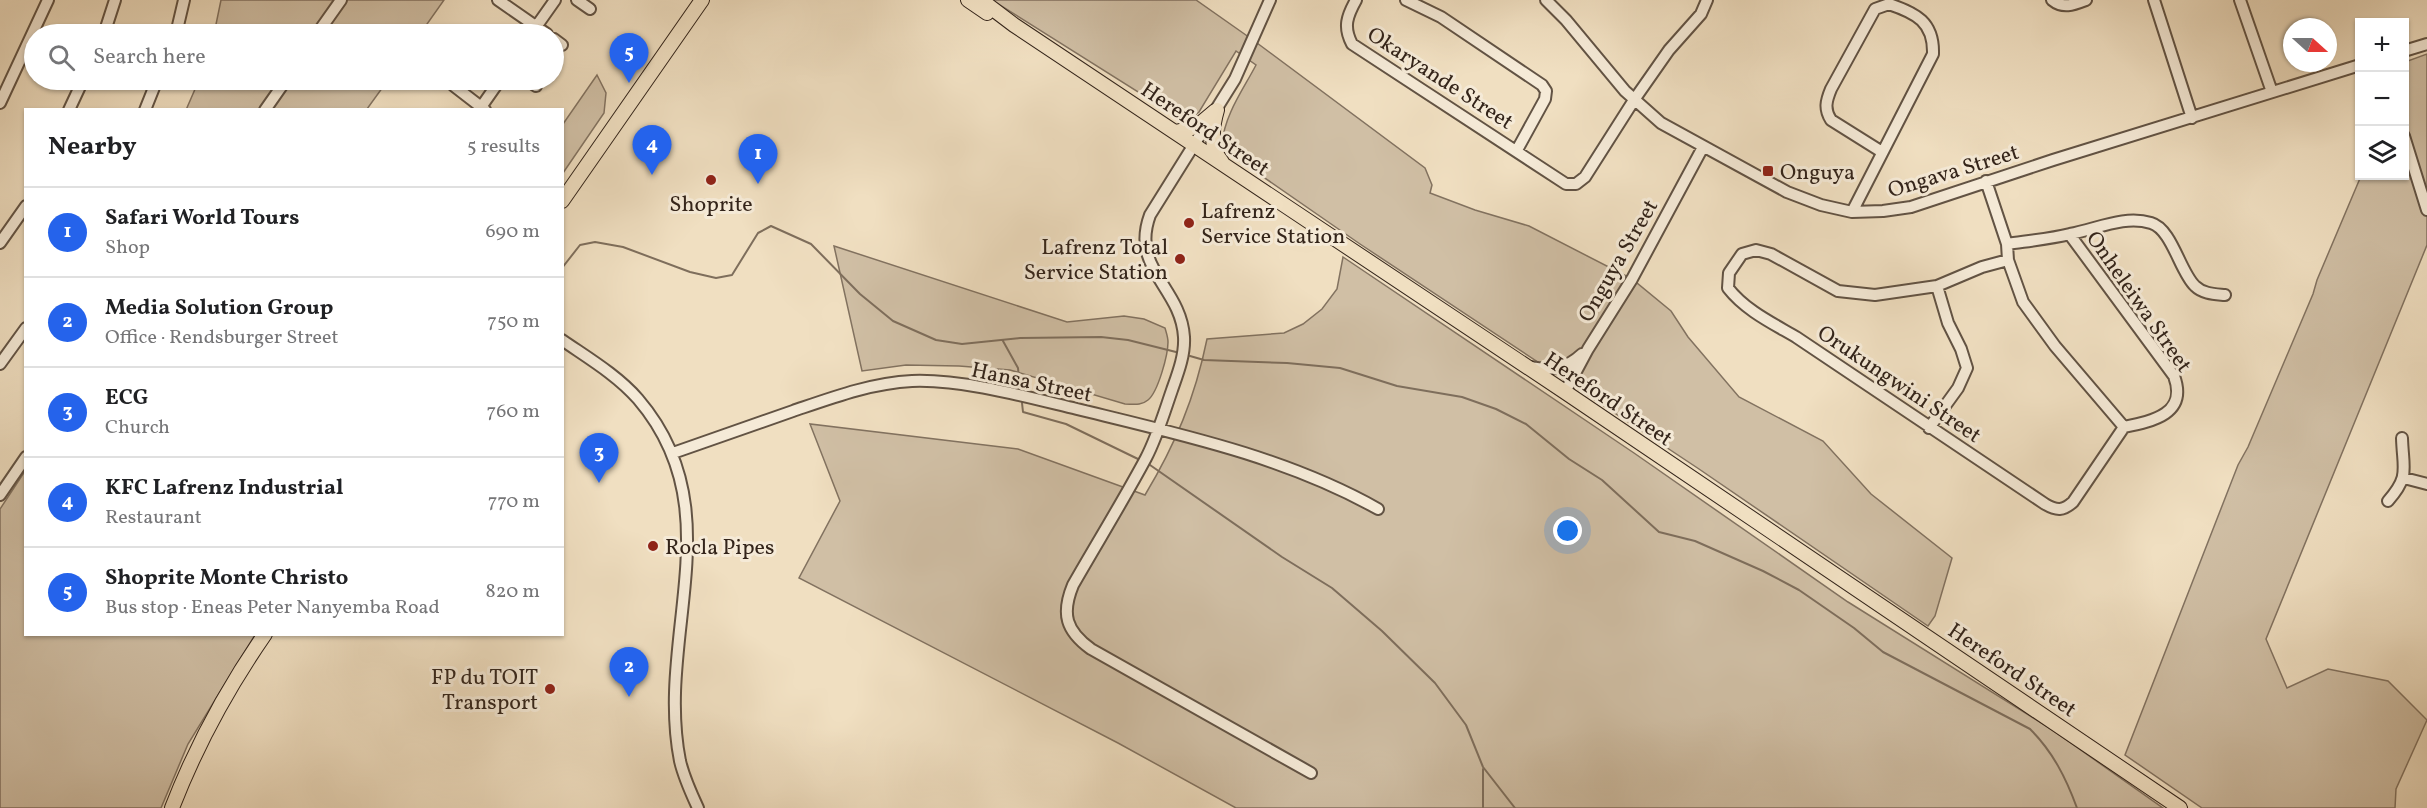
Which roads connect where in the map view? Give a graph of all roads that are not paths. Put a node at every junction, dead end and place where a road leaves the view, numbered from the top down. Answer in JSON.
{"nodes":[{"id":1,"x":48,"y":0,"type":"edge"},
{"id":2,"x":115,"y":0,"type":"edge"},
{"id":3,"x":184,"y":0,"type":"edge"},
{"id":4,"x":340,"y":0,"type":"edge"},
{"id":5,"x":498,"y":0,"type":"edge"},
{"id":6,"x":555,"y":0,"type":"edge"},
{"id":7,"x":577,"y":0,"type":"edge"},
{"id":8,"x":702,"y":0,"type":"edge"},
{"id":9,"x":968,"y":0,"type":"edge"},
{"id":10,"x":981,"y":0,"type":"edge"},
{"id":11,"x":1270,"y":0,"type":"edge"},
{"id":12,"x":1356,"y":0,"type":"edge"},
{"id":13,"x":1406,"y":0,"type":"edge"},
{"id":14,"x":1546,"y":0,"type":"edge"},
{"id":15,"x":1707,"y":0,"type":"edge"},
{"id":16,"x":2052,"y":0,"type":"edge"},
{"id":17,"x":2086,"y":0,"type":"edge"},
{"id":18,"x":2154,"y":0,"type":"edge"},
{"id":19,"x":2240,"y":0,"type":"edge"},
{"id":20,"x":590,"y":9,"type":"dead end"},
{"id":21,"x":37,"y":24,"type":"edge"},
{"id":22,"x":107,"y":24,"type":"edge"},
{"id":23,"x":178,"y":24,"type":"edge"},
{"id":24,"x":324,"y":24,"type":"edge"},
{"id":25,"x":525,"y":24,"type":"edge"},
{"id":26,"x":538,"y":24,"type":"edge"},
{"id":27,"x":1014,"y":25,"type":"junction"},
{"id":28,"x":2427,"y":44,"type":"edge"},
{"id":29,"x":2409,"y":49,"type":"edge"},
{"id":30,"x":24,"y":52,"type":"edge"},
{"id":31,"x":2355,"y":67,"type":"edge"},
{"id":32,"x":78,"y":90,"type":"edge"},
{"id":33,"x":154,"y":90,"type":"edge"},
{"id":34,"x":279,"y":90,"type":"edge"},
{"id":35,"x":459,"y":90,"type":"edge"},
{"id":36,"x":493,"y":90,"type":"edge"},
{"id":37,"x":2272,"y":92,"type":"junction"},
{"id":38,"x":1634,"y":100,"type":"junction"},
{"id":39,"x":0,"y":103,"type":"edge"},
{"id":40,"x":70,"y":108,"type":"edge"},
{"id":41,"x":146,"y":108,"type":"edge"},
{"id":42,"x":266,"y":108,"type":"edge"},
{"id":43,"x":480,"y":108,"type":"edge"},
{"id":44,"x":482,"y":108,"type":"edge"},
{"id":45,"x":1217,"y":110,"type":"junction"},
{"id":46,"x":2192,"y":118,"type":"junction"},
{"id":47,"x":1176,"y":132,"type":"junction"},
{"id":48,"x":1194,"y":144,"type":"junction"},
{"id":49,"x":1703,"y":147,"type":"junction"},
{"id":50,"x":1516,"y":150,"type":"junction"},
{"id":51,"x":1882,"y":152,"type":"junction"},
{"id":52,"x":2409,"y":152,"type":"edge"},
{"id":53,"x":1235,"y":173,"type":"junction"},
{"id":54,"x":1986,"y":181,"type":"junction"},
{"id":55,"x":564,"y":198,"type":"edge"},
{"id":56,"x":24,"y":209,"type":"edge"},
{"id":57,"x":2427,"y":210,"type":"edge"},
{"id":58,"x":1852,"y":212,"type":"junction"},
{"id":59,"x":2070,"y":234,"type":"junction"},
{"id":60,"x":0,"y":243,"type":"edge"},
{"id":61,"x":2007,"y":244,"type":"junction"},
{"id":62,"x":2008,"y":260,"type":"junction"},
{"id":63,"x":1937,"y":286,"type":"junction"},
{"id":64,"x":2225,"y":295,"type":"dead end"},
{"id":65,"x":24,"y":331,"type":"edge"},
{"id":66,"x":564,"y":341,"type":"edge"},
{"id":67,"x":1588,"y":349,"type":"junction"},
{"id":68,"x":0,"y":364,"type":"edge"},
{"id":69,"x":1521,"y":364,"type":"junction"},
{"id":70,"x":1564,"y":392,"type":"junction"},
{"id":71,"x":2124,"y":427,"type":"junction"},
{"id":72,"x":1929,"y":428,"type":"junction"},
{"id":73,"x":1159,"y":429,"type":"junction"},
{"id":74,"x":2402,"y":438,"type":"dead end"},
{"id":75,"x":673,"y":453,"type":"junction"},
{"id":76,"x":24,"y":460,"type":"edge"},
{"id":77,"x":2404,"y":478,"type":"junction"},
{"id":78,"x":2427,"y":484,"type":"edge"},
{"id":79,"x":0,"y":495,"type":"edge"},
{"id":80,"x":2388,"y":501,"type":"dead end"},
{"id":81,"x":1378,"y":508,"type":"dead end"},
{"id":82,"x":264,"y":636,"type":"edge"},
{"id":83,"x":1311,"y":773,"type":"dead end"},
{"id":84,"x":172,"y":808,"type":"edge"},
{"id":85,"x":698,"y":808,"type":"edge"},
{"id":86,"x":2180,"y":808,"type":"edge"}],
"edges":[{"from":1,"to":21,"type":"street"},
{"from":2,"to":22,"type":"street"},
{"from":3,"to":23,"type":"street"},
{"from":4,"to":24,"type":"street"},
{"from":5,"to":25,"type":"street"},
{"from":6,"to":26,"type":"street"},
{"from":7,"to":20,"type":"street"},
{"from":8,"to":55,"type":"main road"},
{"from":9,"to":27,"type":"main road","name":"Hereford Street"},
{"from":10,"to":27,"type":"main road","name":"Hereford Street"},
{"from":11,"to":45,"type":"street"},
{"from":12,"to":50,"type":"street","name":"Okaryande Street"},
{"from":13,"to":50,"type":"street","name":"Okaryande Street"},
{"from":14,"to":38,"type":"street","name":"Ongava Street"},
{"from":15,"to":38,"type":"street"},
{"from":16,"to":17,"type":"street"},
{"from":18,"to":46,"type":"street"},
{"from":19,"to":37,"type":"street"},
{"from":27,"to":47,"type":"main road","name":"Hereford Street"},
{"from":28,"to":29,"type":"street"},
{"from":30,"to":39,"type":"street"},
{"from":31,"to":37,"type":"street","name":"Ongava Street"},
{"from":32,"to":40,"type":"street"},
{"from":33,"to":41,"type":"street"},
{"from":34,"to":42,"type":"street"},
{"from":35,"to":43,"type":"street"},
{"from":36,"to":44,"type":"street"},
{"from":37,"to":46,"type":"street","name":"Ongava Street"},
{"from":38,"to":49,"type":"street","name":"Ongava Street"},
{"from":38,"to":50,"type":"street","name":"Okaryande Street"},
{"from":45,"to":47,"type":"main road"},
{"from":45,"to":48,"type":"street"},
{"from":45,"to":53,"type":"main road"},
{"from":46,"to":54,"type":"street","name":"Ongava Street"},
{"from":47,"to":48,"type":"main road","name":"Hereford Street"},
{"from":48,"to":53,"type":"main road","name":"Hereford Street"},
{"from":48,"to":73,"type":"street"},
{"from":49,"to":58,"type":"street","name":"Ongava Street"},
{"from":49,"to":67,"type":"street","name":"Onguya Street"},
{"from":51,"to":51,"type":"street"},
{"from":51,"to":58,"type":"street"},
{"from":52,"to":57,"type":"street"},
{"from":53,"to":69,"type":"main road","name":"Hereford Street"},
{"from":54,"to":58,"type":"street","name":"Ongava Street"},
{"from":54,"to":61,"type":"street"},
{"from":56,"to":60,"type":"street"},
{"from":59,"to":61,"type":"street"},
{"from":59,"to":64,"type":"street"},
{"from":59,"to":71,"type":"street","name":"Onheleiwa Street"},
{"from":61,"to":62,"type":"street"},
{"from":62,"to":63,"type":"street","name":"Orukungwini Street"},
{"from":62,"to":71,"type":"street"},
{"from":63,"to":72,"type":"street"},
{"from":63,"to":72,"type":"street","name":"Orukungwini Street"},
{"from":65,"to":68,"type":"street"},
{"from":66,"to":75,"type":"street"},
{"from":67,"to":69,"type":"street"},
{"from":67,"to":70,"type":"street","name":"Onguya Street"},
{"from":69,"to":70,"type":"main road","name":"Hereford Street"},
{"from":70,"to":86,"type":"main road","name":"Hereford Street"},
{"from":71,"to":72,"type":"street","name":"Orukungwini Street"},
{"from":73,"to":75,"type":"street","name":"Hansa Street"},
{"from":73,"to":81,"type":"street","name":"Hansa Street"},
{"from":73,"to":83,"type":"street"},
{"from":74,"to":77,"type":"street"},
{"from":75,"to":85,"type":"street"},
{"from":76,"to":79,"type":"street"},
{"from":77,"to":78,"type":"street"},
{"from":77,"to":80,"type":"street"},
{"from":82,"to":84,"type":"main road"}]}
